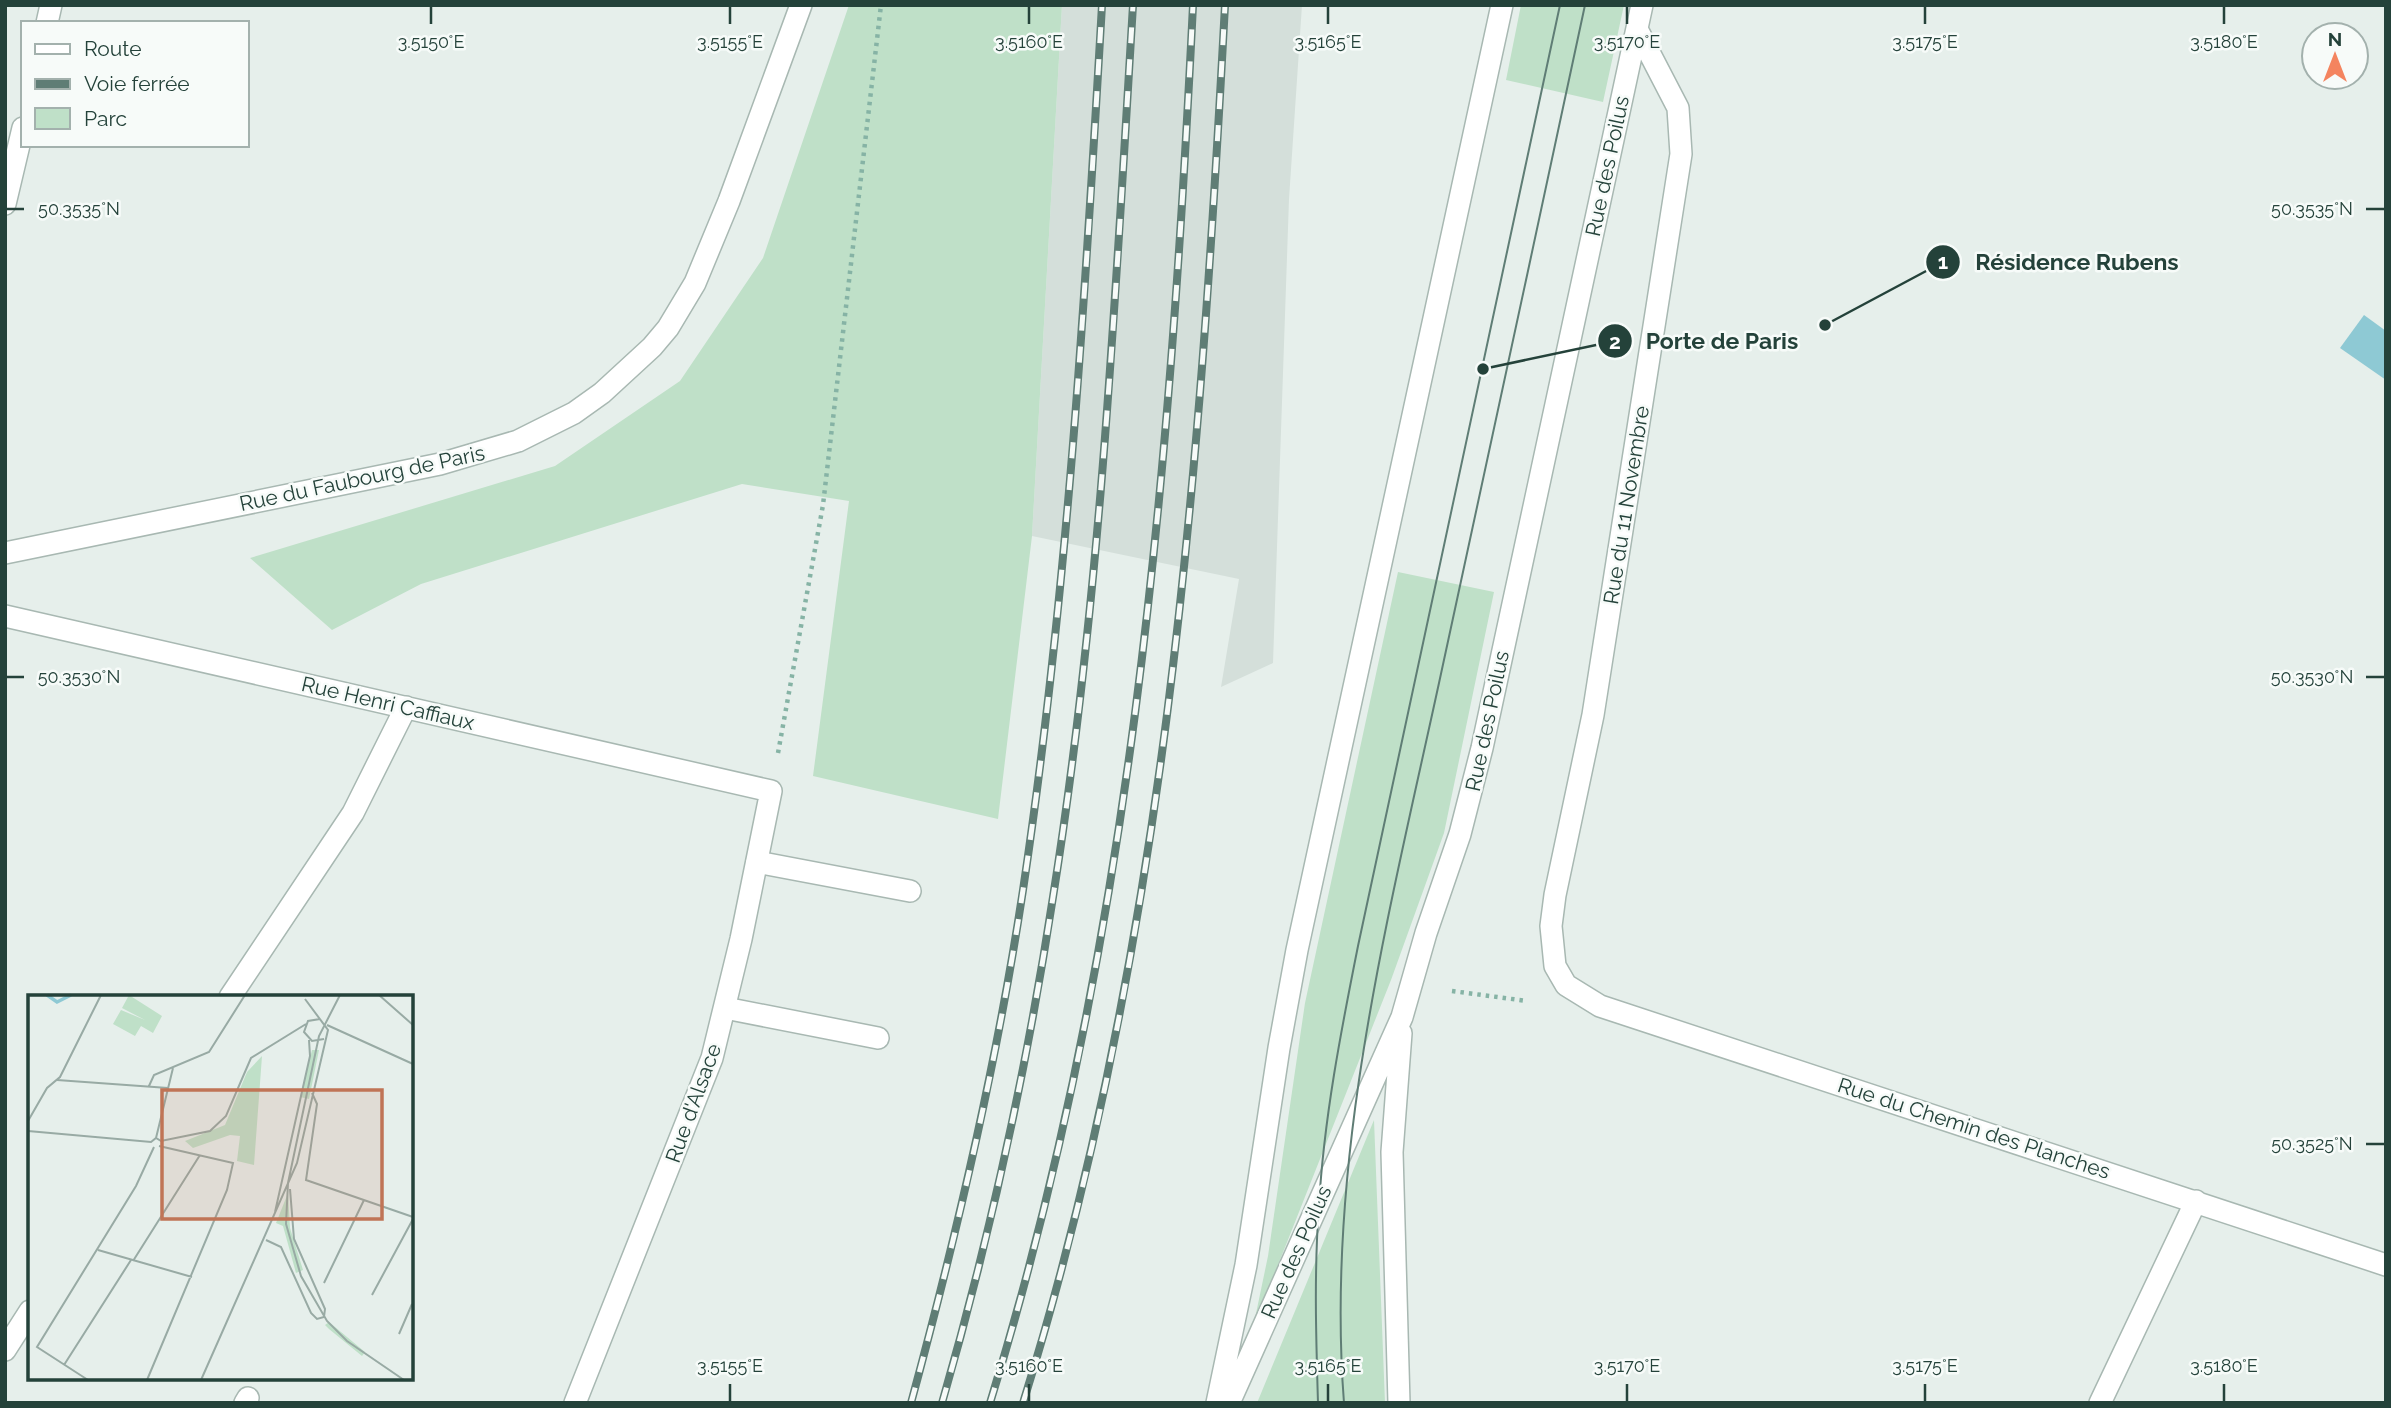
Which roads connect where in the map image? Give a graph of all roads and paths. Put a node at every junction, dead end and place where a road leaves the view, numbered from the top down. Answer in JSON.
{"nodes":[{"id":1,"x":801,"y":5,"type":"edge"},
{"id":2,"x":881,"y":5,"type":"edge"},
{"id":3,"x":1502,"y":5,"type":"edge"},
{"id":4,"x":1642,"y":5,"type":"edge"},
{"id":5,"x":1637,"y":29,"type":"junction"},
{"id":6,"x":21,"y":136,"type":"edge"},
{"id":7,"x":5,"y":204,"type":"edge"},
{"id":8,"x":5,"y":553,"type":"edge"},
{"id":9,"x":5,"y":616,"type":"edge"},
{"id":10,"x":406,"y":707,"type":"junction"},
{"id":11,"x":771,"y":790,"type":"junction"},
{"id":12,"x":757,"y":863,"type":"junction"},
{"id":13,"x":910,"y":891,"type":"dead end"},
{"id":14,"x":1566,"y":985,"type":"junction"},
{"id":15,"x":1449,"y":990,"type":"dead end"},
{"id":16,"x":231,"y":995,"type":"edge"},
{"id":17,"x":725,"y":1008,"type":"junction"},
{"id":18,"x":1402,"y":1017,"type":"junction"},
{"id":19,"x":878,"y":1038,"type":"dead end"},
{"id":20,"x":2196,"y":1201,"type":"junction"},
{"id":21,"x":2386,"y":1265,"type":"edge"},
{"id":22,"x":28,"y":1314,"type":"edge"},
{"id":23,"x":5,"y":1350,"type":"edge"},
{"id":24,"x":575,"y":1403,"type":"edge"},
{"id":25,"x":1217,"y":1403,"type":"edge"},
{"id":26,"x":1229,"y":1403,"type":"edge"},
{"id":27,"x":1399,"y":1403,"type":"edge"},
{"id":28,"x":2100,"y":1403,"type":"edge"}],
"edges":[{"from":1,"to":8,"type":"street","name":"Rue du Faubourg de Paris"},
{"from":2,"to":11,"type":"path"},
{"from":3,"to":25,"type":"street","name":"Rue des Poilus"},
{"from":4,"to":5,"type":"street","name":"Rue des Poilus"},
{"from":5,"to":14,"type":"street","name":"Rue du 11 Novembre"},
{"from":5,"to":18,"type":"street","name":"Rue des Poilus"},
{"from":6,"to":7,"type":"street"},
{"from":9,"to":10,"type":"street","name":"Rue Henri Caffiaux"},
{"from":10,"to":11,"type":"street","name":"Rue Henri Caffiaux"},
{"from":10,"to":16,"type":"street"},
{"from":11,"to":12,"type":"street","name":"Rue d'Alsace"},
{"from":12,"to":13,"type":"street"},
{"from":12,"to":17,"type":"street","name":"Rue d'Alsace"},
{"from":14,"to":15,"type":"path"},
{"from":14,"to":20,"type":"street","name":"Rue du Chemin des Planches"},
{"from":17,"to":19,"type":"street"},
{"from":17,"to":24,"type":"street","name":"Rue d'Alsace"},
{"from":18,"to":26,"type":"street","name":"Rue des Poilus"},
{"from":18,"to":27,"type":"street"},
{"from":20,"to":21,"type":"street","name":"Rue du Chemin des Planches"},
{"from":20,"to":28,"type":"street"},
{"from":22,"to":23,"type":"street"}]}
